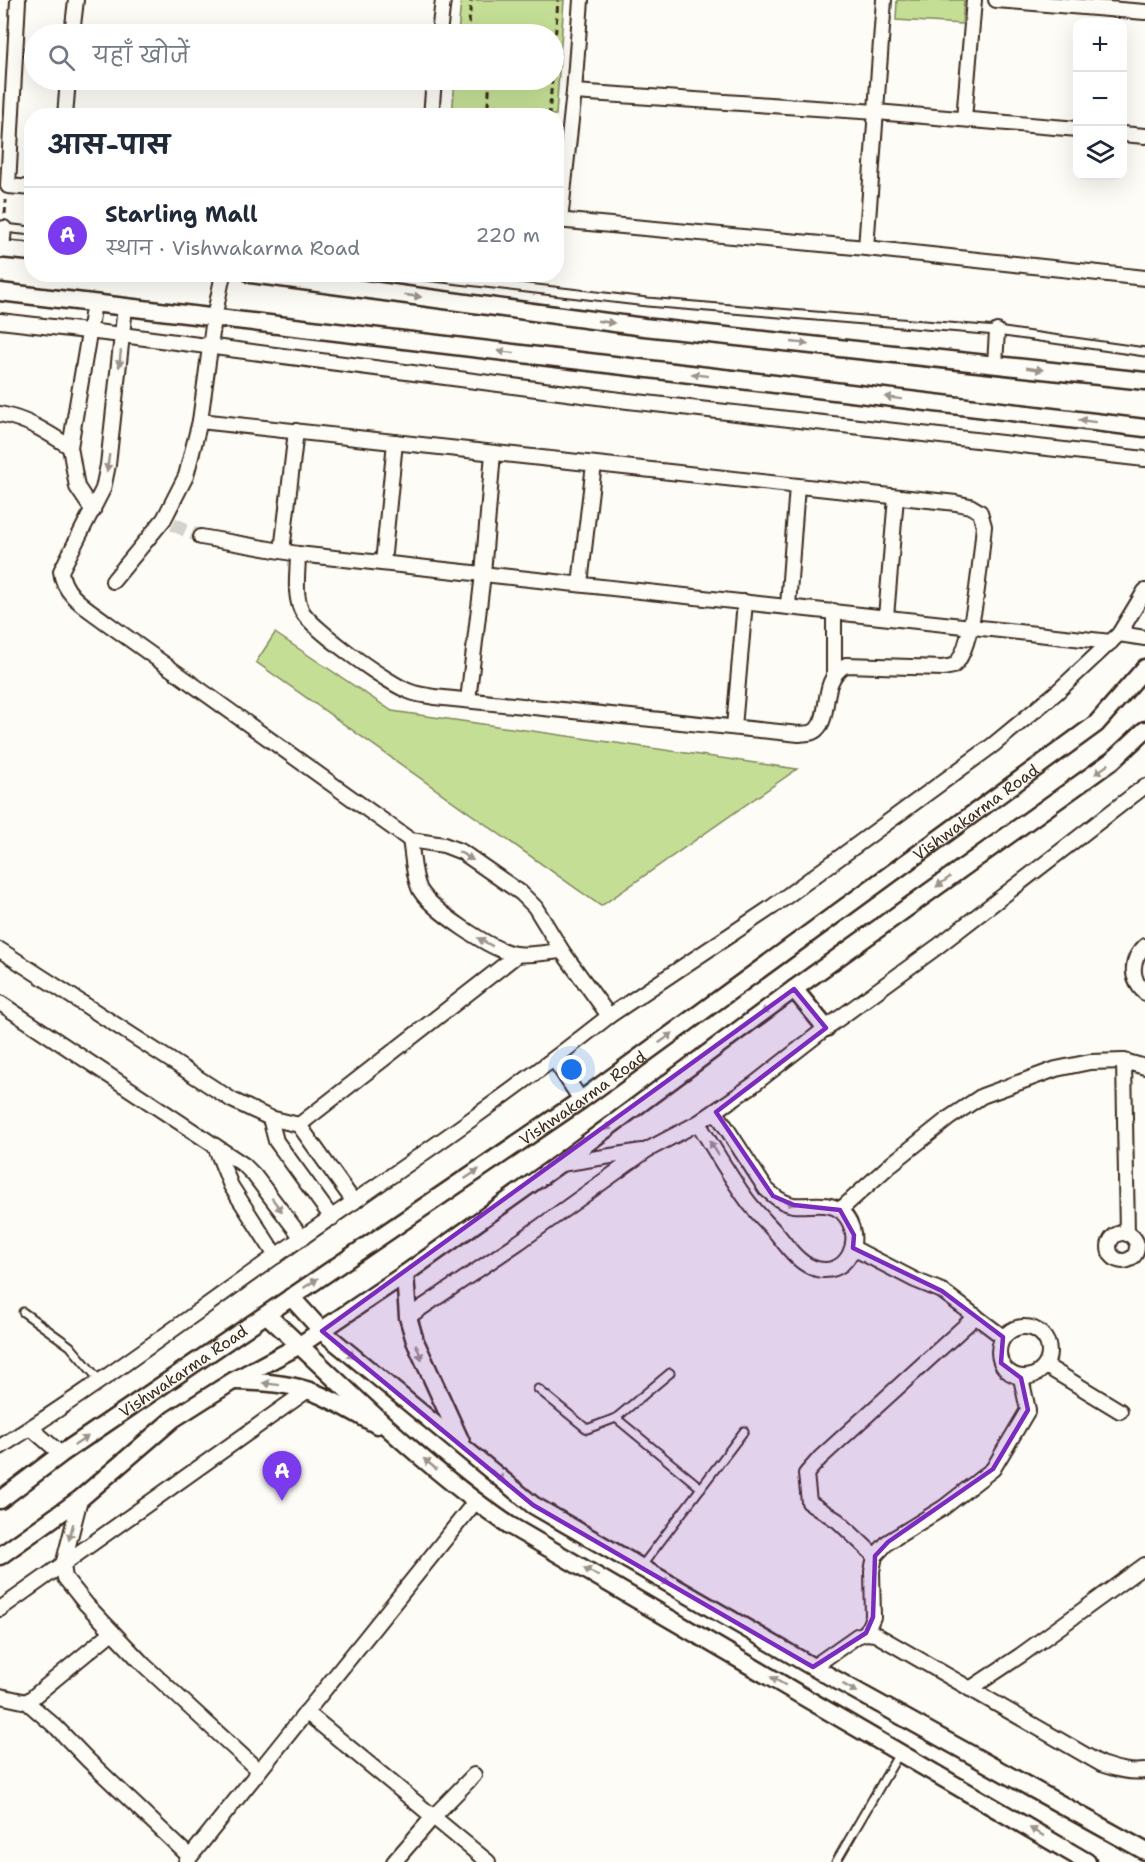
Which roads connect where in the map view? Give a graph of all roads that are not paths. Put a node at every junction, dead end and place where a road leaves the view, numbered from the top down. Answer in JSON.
{"nodes":[{"id":1,"x":18,"y":0,"type":"edge"},
{"id":2,"x":75,"y":0,"type":"edge"},
{"id":3,"x":443,"y":0,"type":"edge"},
{"id":4,"x":581,"y":0,"type":"edge"},
{"id":5,"x":884,"y":0,"type":"edge"},
{"id":6,"x":974,"y":0,"type":"edge"},
{"id":7,"x":996,"y":0,"type":"edge"},
{"id":8,"x":1145,"y":12,"type":"edge"},
{"id":9,"x":73,"y":24,"type":"edge"},
{"id":10,"x":440,"y":24,"type":"edge"},
{"id":11,"x":68,"y":90,"type":"edge"},
{"id":12,"x":433,"y":90,"type":"edge"},
{"id":13,"x":574,"y":92,"type":"junction"},
{"id":14,"x":66,"y":108,"type":"edge"},
{"id":15,"x":432,"y":108,"type":"edge"},
{"id":16,"x":876,"y":112,"type":"junction"},
{"id":17,"x":964,"y":119,"type":"junction"},
{"id":18,"x":1073,"y":129,"type":"edge"},
{"id":19,"x":1127,"y":134,"type":"edge"},
{"id":20,"x":1145,"y":136,"type":"edge"},
{"id":21,"x":564,"y":173,"type":"edge"},
{"id":22,"x":24,"y":187,"type":"edge"},
{"id":23,"x":564,"y":222,"type":"edge"},
{"id":24,"x":2,"y":228,"type":"edge"},
{"id":25,"x":24,"y":230,"type":"edge"},
{"id":26,"x":866,"y":248,"type":"junction"},
{"id":27,"x":1,"y":249,"type":"edge"},
{"id":28,"x":24,"y":251,"type":"edge"},
{"id":29,"x":1145,"y":278,"type":"edge"},
{"id":30,"x":221,"y":282,"type":"edge"},
{"id":31,"x":310,"y":282,"type":"edge"},
{"id":32,"x":476,"y":282,"type":"edge"},
{"id":33,"x":0,"y":292,"type":"edge"},
{"id":34,"x":94,"y":303,"type":"junction"},
{"id":35,"x":125,"y":307,"type":"junction"},
{"id":36,"x":214,"y":318,"type":"junction"},
{"id":37,"x":0,"y":321,"type":"edge"},
{"id":38,"x":90,"y":331,"type":"junction"},
{"id":39,"x":997,"y":331,"type":"junction"},
{"id":40,"x":122,"y":335,"type":"junction"},
{"id":41,"x":211,"y":347,"type":"junction"},
{"id":42,"x":1145,"y":352,"type":"edge"},
{"id":43,"x":995,"y":364,"type":"junction"},
{"id":44,"x":1145,"y":381,"type":"edge"},
{"id":45,"x":0,"y":414,"type":"edge"},
{"id":46,"x":200,"y":421,"type":"junction"},
{"id":47,"x":1145,"y":428,"type":"edge"},
{"id":48,"x":296,"y":431,"type":"junction"},
{"id":49,"x":395,"y":442,"type":"junction"},
{"id":50,"x":70,"y":447,"type":"junction"},
{"id":51,"x":493,"y":453,"type":"junction"},
{"id":52,"x":1145,"y":459,"type":"edge"},
{"id":53,"x":594,"y":464,"type":"junction"},
{"id":54,"x":797,"y":486,"type":"junction"},
{"id":55,"x":896,"y":497,"type":"junction"},
{"id":56,"x":93,"y":511,"type":"junction"},
{"id":57,"x":201,"y":537,"type":"tunnel mouth"},
{"id":58,"x":282,"y":551,"type":"junction"},
{"id":59,"x":298,"y":554,"type":"junction"},
{"id":60,"x":383,"y":563,"type":"junction"},
{"id":61,"x":483,"y":574,"type":"junction"},
{"id":62,"x":113,"y":582,"type":"dead end"},
{"id":63,"x":580,"y":584,"type":"junction"},
{"id":64,"x":1145,"y":591,"type":"edge"},
{"id":65,"x":745,"y":602,"type":"junction"},
{"id":66,"x":788,"y":606,"type":"junction"},
{"id":67,"x":834,"y":611,"type":"junction"},
{"id":68,"x":886,"y":617,"type":"junction"},
{"id":69,"x":972,"y":626,"type":"junction"},
{"id":70,"x":1115,"y":638,"type":"junction"},
{"id":71,"x":1145,"y":638,"type":"edge"},
{"id":72,"x":1145,"y":668,"type":"edge"},
{"id":73,"x":834,"y":674,"type":"junction"},
{"id":74,"x":468,"y":700,"type":"junction"},
{"id":75,"x":734,"y":727,"type":"junction"},
{"id":76,"x":1145,"y":730,"type":"edge"},
{"id":77,"x":1145,"y":786,"type":"edge"},
{"id":78,"x":410,"y":840,"type":"junction"},
{"id":79,"x":1145,"y":946,"type":"edge"},
{"id":80,"x":0,"y":950,"type":"edge"},
{"id":81,"x":562,"y":951,"type":"junction"},
{"id":82,"x":517,"y":955,"type":"junction"},
{"id":83,"x":794,"y":989,"type":"junction"},
{"id":84,"x":1145,"y":993,"type":"edge"},
{"id":85,"x":0,"y":1003,"type":"edge"},
{"id":86,"x":609,"y":1016,"type":"junction"},
{"id":87,"x":825,"y":1028,"type":"junction"},
{"id":88,"x":554,"y":1059,"type":"junction"},
{"id":89,"x":1124,"y":1060,"type":"junction"},
{"id":90,"x":1145,"y":1067,"type":"edge"},
{"id":91,"x":581,"y":1100,"type":"junction"},
{"id":92,"x":716,"y":1112,"type":"junction"},
{"id":93,"x":270,"y":1118,"type":"junction"},
{"id":94,"x":698,"y":1123,"type":"junction"},
{"id":95,"x":299,"y":1125,"type":"junction"},
{"id":96,"x":215,"y":1146,"type":"junction"},
{"id":97,"x":647,"y":1150,"type":"junction"},
{"id":98,"x":559,"y":1164,"type":"junction"},
{"id":99,"x":354,"y":1202,"type":"junction"},
{"id":100,"x":840,"y":1210,"type":"junction"},
{"id":101,"x":332,"y":1218,"type":"junction"},
{"id":102,"x":1127,"y":1234,"type":"dead end"},
{"id":103,"x":302,"y":1238,"type":"junction"},
{"id":104,"x":853,"y":1248,"type":"junction"},
{"id":105,"x":276,"y":1256,"type":"junction"},
{"id":106,"x":405,"y":1274,"type":"junction"},
{"id":107,"x":291,"y":1297,"type":"junction"},
{"id":108,"x":22,"y":1312,"type":"dead end"},
{"id":109,"x":267,"y":1315,"type":"junction"},
{"id":110,"x":976,"y":1316,"type":"junction"},
{"id":111,"x":408,"y":1317,"type":"junction"},
{"id":112,"x":322,"y":1331,"type":"junction"},
{"id":113,"x":1003,"y":1337,"type":"junction"},
{"id":114,"x":300,"y":1345,"type":"junction"},
{"id":115,"x":1046,"y":1366,"type":"junction"},
{"id":116,"x":670,"y":1373,"type":"dead end"},
{"id":117,"x":1022,"y":1378,"type":"junction"},
{"id":118,"x":100,"y":1381,"type":"junction"},
{"id":119,"x":233,"y":1381,"type":"junction"},
{"id":120,"x":538,"y":1389,"type":"dead end"},
{"id":121,"x":308,"y":1390,"type":"junction"},
{"id":122,"x":1120,"y":1411,"type":"dead end"},
{"id":123,"x":616,"y":1418,"type":"junction"},
{"id":124,"x":31,"y":1428,"type":"junction"},
{"id":125,"x":744,"y":1431,"type":"dead end"},
{"id":126,"x":401,"y":1439,"type":"junction"},
{"id":127,"x":0,"y":1447,"type":"edge"},
{"id":128,"x":463,"y":1447,"type":"junction"},
{"id":129,"x":61,"y":1454,"type":"junction"},
{"id":130,"x":701,"y":1488,"type":"junction"},
{"id":131,"x":80,"y":1499,"type":"junction"},
{"id":132,"x":0,"y":1500,"type":"edge"},
{"id":133,"x":475,"y":1502,"type":"junction"},
{"id":134,"x":0,"y":1556,"type":"edge"},
{"id":135,"x":875,"y":1556,"type":"junction"},
{"id":136,"x":1145,"y":1565,"type":"edge"},
{"id":137,"x":640,"y":1567,"type":"junction"},
{"id":138,"x":64,"y":1571,"type":"junction"},
{"id":139,"x":0,"y":1609,"type":"edge"},
{"id":140,"x":112,"y":1632,"type":"junction"},
{"id":141,"x":866,"y":1633,"type":"junction"},
{"id":142,"x":813,"y":1667,"type":"junction"},
{"id":143,"x":970,"y":1689,"type":"junction"},
{"id":144,"x":0,"y":1696,"type":"edge"},
{"id":145,"x":27,"y":1702,"type":"junction"},
{"id":146,"x":306,"y":1712,"type":"junction"},
{"id":147,"x":900,"y":1752,"type":"junction"},
{"id":148,"x":259,"y":1771,"type":"junction"},
{"id":149,"x":1145,"y":1771,"type":"edge"},
{"id":150,"x":474,"y":1775,"type":"dead end"},
{"id":151,"x":433,"y":1817,"type":"junction"},
{"id":152,"x":1145,"y":1851,"type":"edge"},
{"id":153,"x":188,"y":1859,"type":"edge"},
{"id":154,"x":394,"y":1862,"type":"edge"},
{"id":155,"x":488,"y":1862,"type":"edge"},
{"id":156,"x":836,"y":1862,"type":"edge"},
{"id":157,"x":1087,"y":1862,"type":"edge"}],
"edges":[{"from":1,"to":22,"type":"street"},
{"from":2,"to":9,"type":"street"},
{"from":3,"to":10,"type":"street"},
{"from":4,"to":13,"type":"street"},
{"from":5,"to":16,"type":"street"},
{"from":6,"to":17,"type":"street"},
{"from":7,"to":8,"type":"street"},
{"from":11,"to":14,"type":"street"},
{"from":12,"to":15,"type":"street"},
{"from":13,"to":16,"type":"street"},
{"from":13,"to":21,"type":"street"},
{"from":16,"to":17,"type":"street"},
{"from":16,"to":26,"type":"street"},
{"from":17,"to":18,"type":"street"},
{"from":19,"to":20,"type":"street"},
{"from":23,"to":26,"type":"street"},
{"from":24,"to":25,"type":"lane"},
{"from":24,"to":27,"type":"street"},
{"from":26,"to":29,"type":"street"},
{"from":27,"to":28,"type":"street"},
{"from":30,"to":36,"type":"street"},
{"from":31,"to":43,"type":"street","one_way":true},
{"from":32,"to":39,"type":"lane"},
{"from":33,"to":34,"type":"street"},
{"from":34,"to":35,"type":"street"},
{"from":34,"to":38,"type":"street"},
{"from":35,"to":36,"type":"street"},
{"from":35,"to":40,"type":"street"},
{"from":36,"to":41,"type":"street"},
{"from":47,"to":36,"type":"street","one_way":true},
{"from":37,"to":38,"type":"street"},
{"from":38,"to":40,"type":"street"},
{"from":38,"to":50,"type":"street"},
{"from":39,"to":42,"type":"lane"},
{"from":39,"to":43,"type":"street"},
{"from":40,"to":41,"type":"street"},
{"from":40,"to":56,"type":"street","one_way":true},
{"from":41,"to":46,"type":"street"},
{"from":41,"to":52,"type":"street"},
{"from":43,"to":44,"type":"street","one_way":true},
{"from":45,"to":50,"type":"street"},
{"from":46,"to":48,"type":"street"},
{"from":46,"to":62,"type":"street"},
{"from":48,"to":49,"type":"street"},
{"from":48,"to":58,"type":"street"},
{"from":49,"to":51,"type":"street"},
{"from":49,"to":60,"type":"street"},
{"from":50,"to":56,"type":"street"},
{"from":51,"to":53,"type":"street"},
{"from":51,"to":61,"type":"street"},
{"from":53,"to":54,"type":"street"},
{"from":53,"to":63,"type":"street"},
{"from":54,"to":55,"type":"street"},
{"from":54,"to":66,"type":"street"},
{"from":55,"to":68,"type":"street"},
{"from":55,"to":69,"type":"street"},
{"from":56,"to":78,"type":"street"},
{"from":57,"to":58,"type":"street"},
{"from":58,"to":59,"type":"street"},
{"from":59,"to":60,"type":"street"},
{"from":59,"to":74,"type":"street"},
{"from":60,"to":61,"type":"street"},
{"from":61,"to":63,"type":"street"},
{"from":61,"to":74,"type":"street"},
{"from":63,"to":65,"type":"street"},
{"from":64,"to":70,"type":"street"},
{"from":65,"to":66,"type":"street"},
{"from":65,"to":75,"type":"street"},
{"from":66,"to":67,"type":"street"},
{"from":67,"to":68,"type":"street"},
{"from":67,"to":73,"type":"street"},
{"from":68,"to":69,"type":"street"},
{"from":69,"to":70,"type":"street"},
{"from":69,"to":73,"type":"street"},
{"from":70,"to":71,"type":"street"},
{"from":70,"to":86,"type":"street"},
{"from":91,"to":72,"type":"street","name":"Vishwakarma Road","one_way":true},
{"from":73,"to":75,"type":"street"},
{"from":74,"to":75,"type":"street"},
{"from":76,"to":83,"type":"street","name":"Vishwakarma Road","one_way":true},
{"from":77,"to":87,"type":"street"},
{"from":78,"to":81,"type":"street","one_way":true},
{"from":82,"to":78,"type":"street","one_way":true},
{"from":79,"to":84,"type":"street"},
{"from":80,"to":93,"type":"street"},
{"from":81,"to":82,"type":"street"},
{"from":81,"to":86,"type":"street"},
{"from":82,"to":95,"type":"street"},
{"from":83,"to":87,"type":"street"},
{"from":83,"to":98,"type":"street","name":"Vishwakarma Road","one_way":true},
{"from":85,"to":96,"type":"street"},
{"from":86,"to":88,"type":"street"},
{"from":87,"to":92,"type":"street"},
{"from":88,"to":91,"type":"street"},
{"from":88,"to":99,"type":"street"},
{"from":89,"to":90,"type":"street"},
{"from":89,"to":100,"type":"street"},
{"from":89,"to":102,"type":"street"},
{"from":107,"to":91,"type":"street","name":"Vishwakarma Road","one_way":true},
{"from":92,"to":94,"type":"street"},
{"from":92,"to":100,"type":"street","one_way":true},
{"from":93,"to":95,"type":"street"},
{"from":93,"to":101,"type":"street"},
{"from":94,"to":97,"type":"street"},
{"from":104,"to":94,"type":"street","one_way":true},
{"from":95,"to":99,"type":"street"},
{"from":96,"to":103,"type":"street","one_way":true},
{"from":96,"to":105,"type":"street"},
{"from":97,"to":98,"type":"street"},
{"from":97,"to":111,"type":"street"},
{"from":98,"to":106,"type":"street","name":"Vishwakarma Road"},
{"from":99,"to":101,"type":"street"},
{"from":100,"to":104,"type":"street"},
{"from":101,"to":103,"type":"street"},
{"from":103,"to":105,"type":"street"},
{"from":104,"to":110,"type":"street"},
{"from":105,"to":118,"type":"street"},
{"from":106,"to":111,"type":"street"},
{"from":106,"to":112,"type":"street","name":"Vishwakarma Road"},
{"from":107,"to":109,"type":"street","name":"Vishwakarma Road"},
{"from":107,"to":112,"type":"street"},
{"from":108,"to":118,"type":"lane"},
{"from":109,"to":114,"type":"street"},
{"from":129,"to":109,"type":"street","name":"Vishwakarma Road","one_way":true},
{"from":110,"to":113,"type":"street"},
{"from":110,"to":135,"type":"street"},
{"from":111,"to":128,"type":"street","one_way":true},
{"from":112,"to":114,"type":"street","name":"Vishwakarma Road"},
{"from":112,"to":128,"type":"street","one_way":true},
{"from":113,"to":115,"type":"street"},
{"from":113,"to":117,"type":"street"},
{"from":114,"to":119,"type":"street","name":"Vishwakarma Road"},
{"from":114,"to":126,"type":"street"},
{"from":115,"to":117,"type":"street"},
{"from":115,"to":122,"type":"street"},
{"from":116,"to":123,"type":"lane"},
{"from":117,"to":135,"type":"street"},
{"from":118,"to":124,"type":"street"},
{"from":121,"to":119,"type":"street","one_way":true},
{"from":119,"to":131,"type":"street","name":"Vishwakarma Road"},
{"from":120,"to":123,"type":"lane"},
{"from":121,"to":126,"type":"street"},
{"from":121,"to":138,"type":"street"},
{"from":123,"to":130,"type":"lane"},
{"from":124,"to":127,"type":"street"},
{"from":124,"to":129,"type":"street"},
{"from":125,"to":130,"type":"lane"},
{"from":133,"to":126,"type":"street","one_way":true},
{"from":128,"to":137,"type":"street","one_way":true},
{"from":129,"to":132,"type":"street","name":"Vishwakarma Road"},
{"from":130,"to":137,"type":"lane"},
{"from":131,"to":134,"type":"street","name":"Vishwakarma Road"},
{"from":131,"to":138,"type":"street","one_way":true},
{"from":133,"to":146,"type":"street"},
{"from":147,"to":133,"type":"street","one_way":true},
{"from":135,"to":141,"type":"street"},
{"from":136,"to":143,"type":"street"},
{"from":137,"to":142,"type":"street","one_way":true},
{"from":138,"to":139,"type":"street"},
{"from":138,"to":140,"type":"street"},
{"from":140,"to":145,"type":"street"},
{"from":140,"to":148,"type":"street"},
{"from":141,"to":142,"type":"street"},
{"from":141,"to":143,"type":"street"},
{"from":142,"to":152,"type":"street","one_way":true},
{"from":143,"to":149,"type":"street"},
{"from":144,"to":145,"type":"street"},
{"from":145,"to":153,"type":"street"},
{"from":146,"to":148,"type":"street"},
{"from":146,"to":151,"type":"street"},
{"from":147,"to":156,"type":"lane"},
{"from":157,"to":147,"type":"street","one_way":true},
{"from":148,"to":153,"type":"street"},
{"from":150,"to":151,"type":"street"},
{"from":151,"to":154,"type":"street"},
{"from":151,"to":155,"type":"street"}]}
